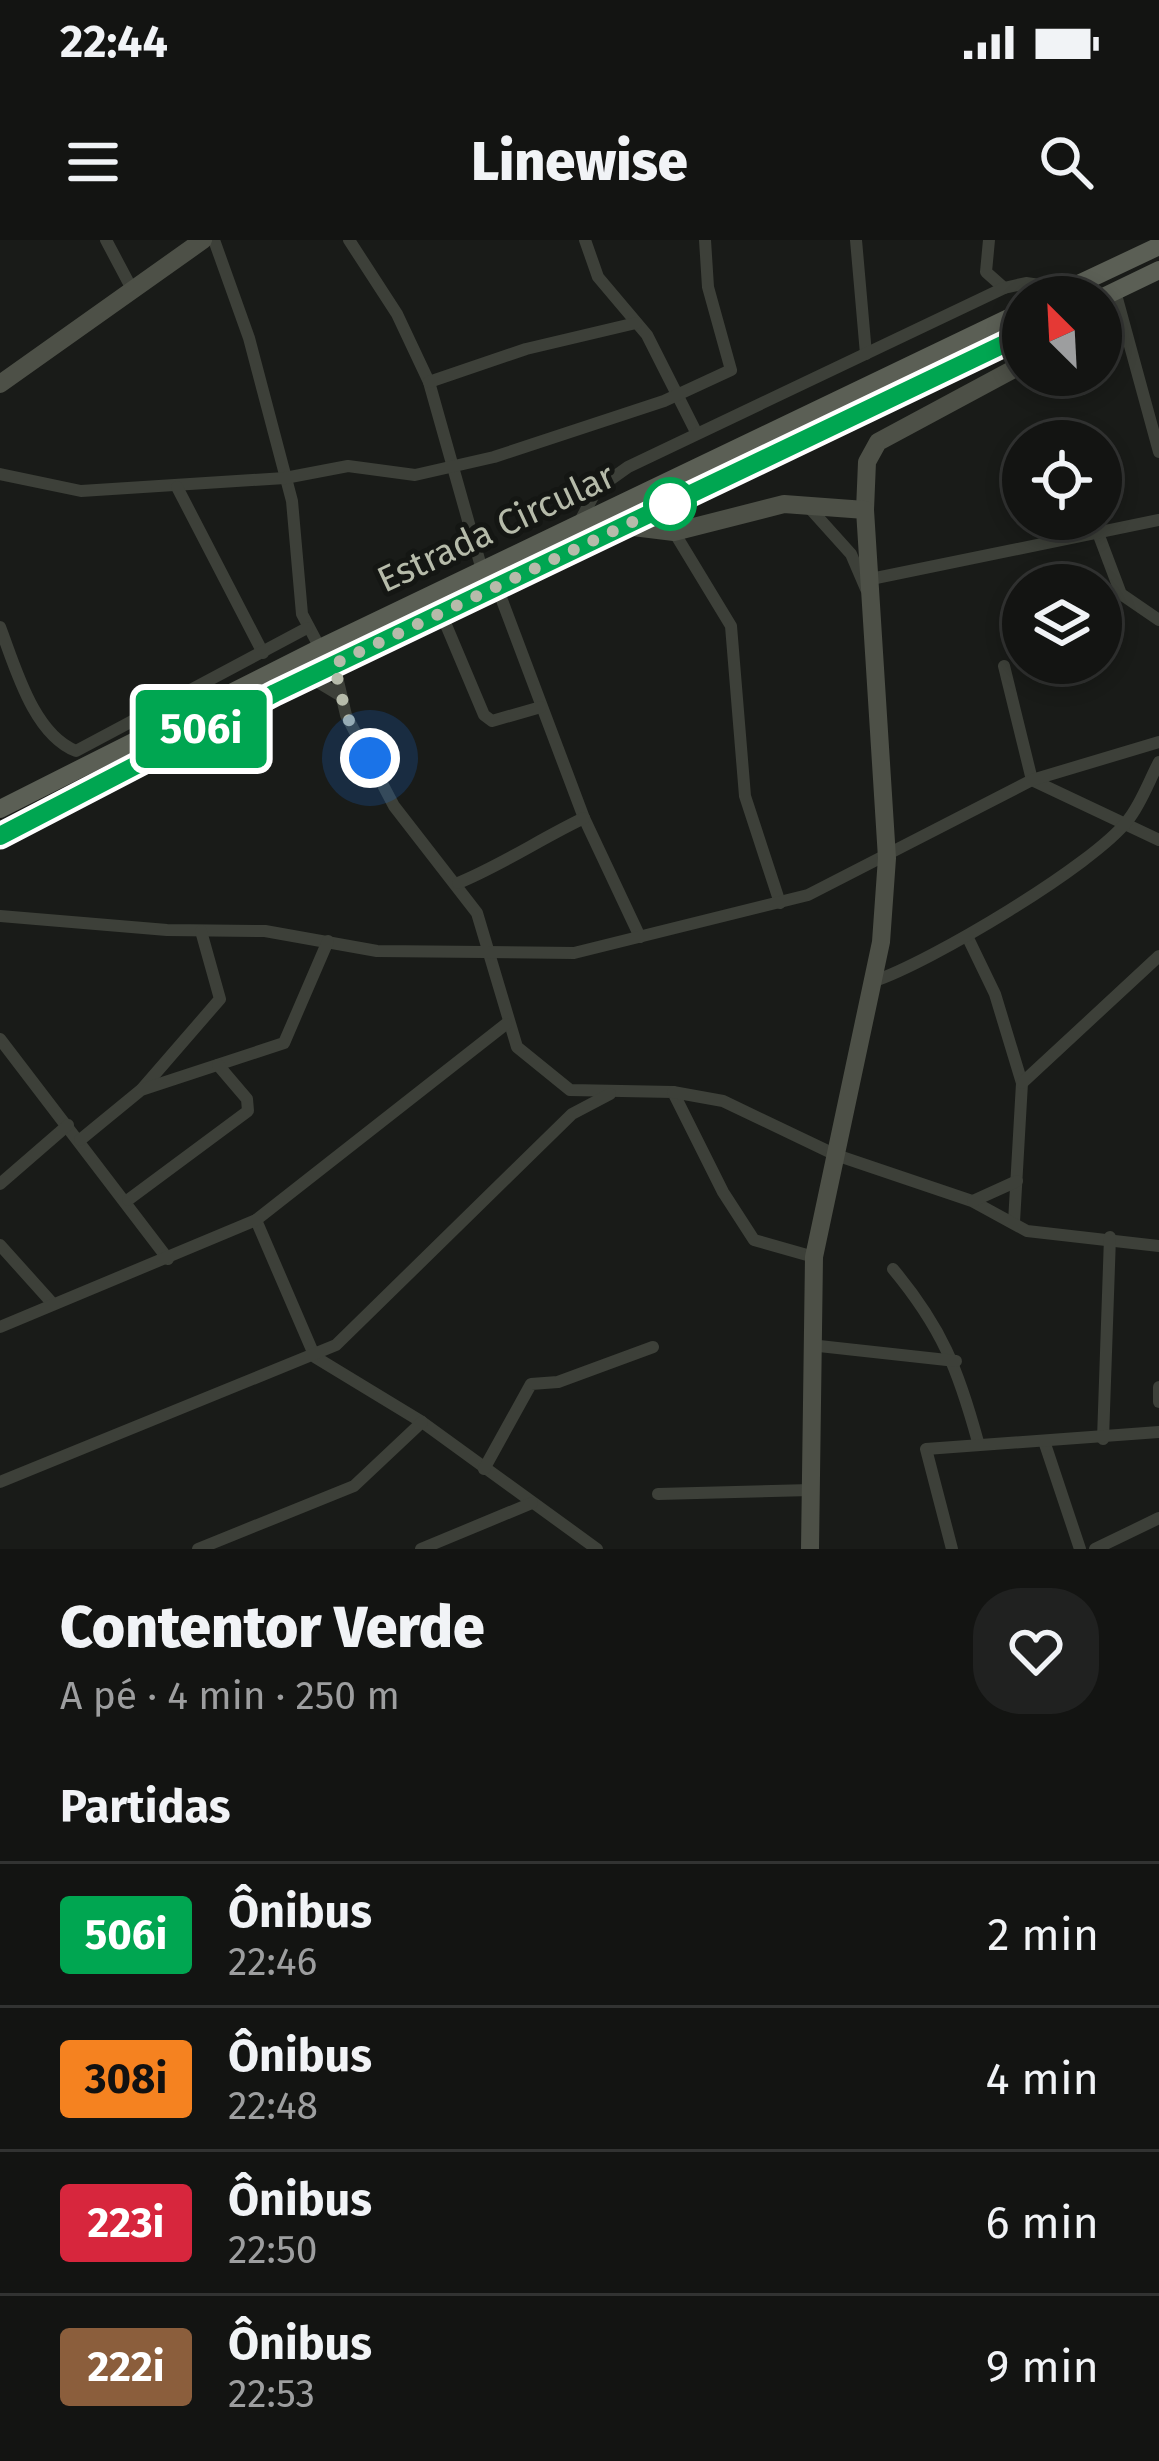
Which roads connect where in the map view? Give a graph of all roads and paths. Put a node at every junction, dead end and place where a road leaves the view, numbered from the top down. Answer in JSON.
{"nodes":[{"id":1,"x":106,"y":240,"type":"edge"},
{"id":2,"x":203,"y":240,"type":"edge"},
{"id":3,"x":214,"y":240,"type":"edge"},
{"id":4,"x":349,"y":240,"type":"edge"},
{"id":5,"x":585,"y":240,"type":"edge"},
{"id":6,"x":705,"y":240,"type":"edge"},
{"id":7,"x":856,"y":240,"type":"edge"},
{"id":8,"x":989,"y":240,"type":"edge"},
{"id":9,"x":1159,"y":246,"type":"edge"},
{"id":10,"x":1159,"y":270,"type":"edge"},
{"id":11,"x":1096,"y":276,"type":"edge"},
{"id":12,"x":1002,"y":286,"type":"edge"},
{"id":13,"x":1122,"y":287,"type":"edge"},
{"id":14,"x":1002,"y":289,"type":"edge"},
{"id":15,"x":133,"y":291,"type":"junction"},
{"id":16,"x":1002,"y":321,"type":"edge"},
{"id":17,"x":636,"y":323,"type":"junction"},
{"id":18,"x":1122,"y":337,"type":"edge"},
{"id":19,"x":1002,"y":345,"type":"edge"},
{"id":20,"x":866,"y":354,"type":"junction"},
{"id":21,"x":1002,"y":375,"type":"edge"},
{"id":22,"x":429,"y":382,"type":"junction"},
{"id":23,"x":0,"y":384,"type":"edge"},
{"id":24,"x":679,"y":395,"type":"junction"},
{"id":25,"x":695,"y":430,"type":"junction"},
{"id":26,"x":1159,"y":452,"type":"edge"},
{"id":27,"x":452,"y":469,"type":"junction"},
{"id":28,"x":0,"y":474,"type":"edge"},
{"id":29,"x":285,"y":478,"type":"junction"},
{"id":30,"x":177,"y":487,"type":"junction"},
{"id":31,"x":806,"y":503,"type":"junction"},
{"id":32,"x":865,"y":510,"type":"junction"},
{"id":33,"x":1159,"y":520,"type":"edge"},
{"id":34,"x":625,"y":526,"type":"junction"},
{"id":35,"x":1122,"y":527,"type":"edge"},
{"id":36,"x":576,"y":528,"type":"junction"},
{"id":37,"x":674,"y":532,"type":"junction"},
{"id":38,"x":1059,"y":540,"type":"edge"},
{"id":39,"x":1101,"y":540,"type":"edge"},
{"id":40,"x":482,"y":570,"type":"junction"},
{"id":41,"x":871,"y":579,"type":"junction"},
{"id":42,"x":497,"y":587,"type":"junction"},
{"id":43,"x":871,"y":603,"type":"junction"},
{"id":44,"x":441,"y":613,"type":"junction"},
{"id":45,"x":1159,"y":619,"type":"edge"},
{"id":46,"x":0,"y":627,"type":"edge"},
{"id":47,"x":307,"y":628,"type":"junction"},
{"id":48,"x":320,"y":648,"type":"junction"},
{"id":49,"x":263,"y":653,"type":"junction"},
{"id":50,"x":334,"y":664,"type":"junction"},
{"id":51,"x":308,"y":676,"type":"junction"},
{"id":52,"x":1008,"y":684,"type":"edge"},
{"id":53,"x":338,"y":694,"type":"junction"},
{"id":54,"x":541,"y":707,"type":"junction"},
{"id":55,"x":1159,"y":742,"type":"edge"},
{"id":56,"x":1159,"y":762,"type":"edge"},
{"id":57,"x":1032,"y":780,"type":"junction"},
{"id":58,"x":0,"y":809,"type":"edge"},
{"id":59,"x":584,"y":818,"type":"junction"},
{"id":60,"x":1127,"y":822,"type":"junction"},
{"id":61,"x":0,"y":836,"type":"edge"},
{"id":62,"x":1159,"y":840,"type":"edge"},
{"id":63,"x":887,"y":858,"type":"junction"},
{"id":64,"x":458,"y":883,"type":"junction"},
{"id":65,"x":780,"y":903,"type":"junction"},
{"id":66,"x":0,"y":916,"type":"edge"},
{"id":67,"x":201,"y":931,"type":"junction"},
{"id":68,"x":967,"y":936,"type":"junction"},
{"id":69,"x":640,"y":937,"type":"junction"},
{"id":70,"x":328,"y":941,"type":"junction"},
{"id":71,"x":493,"y":953,"type":"junction"},
{"id":72,"x":1159,"y":956,"type":"edge"},
{"id":73,"x":874,"y":981,"type":"junction"},
{"id":74,"x":506,"y":1024,"type":"junction"},
{"id":75,"x":0,"y":1039,"type":"edge"},
{"id":76,"x":218,"y":1066,"type":"junction"},
{"id":77,"x":1022,"y":1083,"type":"junction"},
{"id":78,"x":141,"y":1090,"type":"junction"},
{"id":79,"x":570,"y":1090,"type":"junction"},
{"id":80,"x":673,"y":1092,"type":"junction"},
{"id":81,"x":611,"y":1094,"type":"junction"},
{"id":82,"x":572,"y":1114,"type":"junction"},
{"id":83,"x":68,"y":1125,"type":"junction"},
{"id":84,"x":80,"y":1141,"type":"junction"},
{"id":85,"x":836,"y":1155,"type":"junction"},
{"id":86,"x":1017,"y":1181,"type":"junction"},
{"id":87,"x":0,"y":1184,"type":"edge"},
{"id":88,"x":128,"y":1200,"type":"junction"},
{"id":89,"x":972,"y":1201,"type":"junction"},
{"id":90,"x":256,"y":1220,"type":"junction"},
{"id":91,"x":1014,"y":1222,"type":"junction"},
{"id":92,"x":1110,"y":1238,"type":"junction"},
{"id":93,"x":0,"y":1245,"type":"edge"},
{"id":94,"x":1159,"y":1246,"type":"edge"},
{"id":95,"x":814,"y":1257,"type":"junction"},
{"id":96,"x":167,"y":1259,"type":"junction"},
{"id":97,"x":893,"y":1269,"type":"dead end"},
{"id":98,"x":53,"y":1304,"type":"junction"},
{"id":99,"x":0,"y":1327,"type":"edge"},
{"id":100,"x":810,"y":1346,"type":"junction"},
{"id":101,"x":653,"y":1347,"type":"dead end"},
{"id":102,"x":315,"y":1357,"type":"junction"},
{"id":103,"x":956,"y":1361,"type":"junction"},
{"id":104,"x":1159,"y":1387,"type":"edge"},
{"id":105,"x":1159,"y":1402,"type":"edge"},
{"id":106,"x":422,"y":1422,"type":"junction"},
{"id":107,"x":1159,"y":1432,"type":"edge"},
{"id":108,"x":1103,"y":1439,"type":"junction"},
{"id":109,"x":1044,"y":1441,"type":"junction"},
{"id":110,"x":978,"y":1442,"type":"junction"},
{"id":111,"x":484,"y":1469,"type":"junction"},
{"id":112,"x":0,"y":1482,"type":"edge"},
{"id":113,"x":811,"y":1490,"type":"junction"},
{"id":114,"x":658,"y":1494,"type":"dead end"},
{"id":115,"x":532,"y":1503,"type":"junction"},
{"id":116,"x":1159,"y":1518,"type":"edge"},
{"id":117,"x":198,"y":1549,"type":"edge"},
{"id":118,"x":421,"y":1549,"type":"edge"},
{"id":119,"x":597,"y":1549,"type":"edge"},
{"id":120,"x":810,"y":1549,"type":"edge"},
{"id":121,"x":952,"y":1549,"type":"edge"},
{"id":122,"x":1080,"y":1549,"type":"edge"},
{"id":123,"x":1095,"y":1549,"type":"edge"}],
"edges":[{"from":1,"to":15,"type":"street"},
{"from":2,"to":15,"type":"street"},
{"from":3,"to":29,"type":"street"},
{"from":4,"to":22,"type":"street"},
{"from":5,"to":17,"type":"street"},
{"from":6,"to":24,"type":"street"},
{"from":7,"to":20,"type":"street"},
{"from":8,"to":12,"type":"street"},
{"from":9,"to":11,"type":"main road"},
{"from":10,"to":13,"type":"main road"},
{"from":14,"to":20,"type":"street"},
{"from":15,"to":23,"type":"street"},
{"from":16,"to":36,"type":"main road","name":"Estrada Circular"},
{"from":17,"to":22,"type":"street"},
{"from":17,"to":24,"type":"street"},
{"from":18,"to":26,"type":"street"},
{"from":19,"to":34,"type":"main road","name":"Estrada Circular"},
{"from":20,"to":25,"type":"street"},
{"from":21,"to":32,"type":"street"},
{"from":22,"to":27,"type":"street"},
{"from":24,"to":25,"type":"street"},
{"from":24,"to":27,"type":"street"},
{"from":25,"to":36,"type":"street"},
{"from":27,"to":29,"type":"street"},
{"from":27,"to":40,"type":"street"},
{"from":28,"to":30,"type":"street"},
{"from":29,"to":30,"type":"street"},
{"from":29,"to":47,"type":"street"},
{"from":30,"to":49,"type":"street"},
{"from":31,"to":32,"type":"street"},
{"from":31,"to":37,"type":"street"},
{"from":31,"to":43,"type":"street"},
{"from":32,"to":41,"type":"street"},
{"from":33,"to":35,"type":"street"},
{"from":34,"to":37,"type":"street"},
{"from":34,"to":42,"type":"main road","name":"Estrada Circular"},
{"from":36,"to":40,"type":"main road","name":"Estrada Circular"},
{"from":37,"to":65,"type":"street"},
{"from":38,"to":41,"type":"street"},
{"from":39,"to":45,"type":"street"},
{"from":40,"to":48,"type":"main road","name":"Estrada Circular"},
{"from":41,"to":43,"type":"street"},
{"from":42,"to":44,"type":"main road","name":"Estrada Circular"},
{"from":42,"to":54,"type":"street"},
{"from":43,"to":63,"type":"street"},
{"from":44,"to":50,"type":"main road","name":"Estrada Circular"},
{"from":44,"to":54,"type":"street"},
{"from":46,"to":49,"type":"street"},
{"from":47,"to":48,"type":"street"},
{"from":47,"to":49,"type":"street"},
{"from":48,"to":58,"type":"main road","name":"Estrada Circular"},
{"from":50,"to":51,"type":"main road","name":"Estrada Circular"},
{"from":50,"to":53,"type":"street"},
{"from":51,"to":53,"type":"street"},
{"from":51,"to":61,"type":"main road","name":"Estrada Circular"},
{"from":52,"to":57,"type":"street"},
{"from":53,"to":64,"type":"street"},
{"from":54,"to":59,"type":"street"},
{"from":55,"to":57,"type":"street"},
{"from":56,"to":60,"type":"street"},
{"from":57,"to":60,"type":"street"},
{"from":57,"to":63,"type":"street"},
{"from":59,"to":64,"type":"street"},
{"from":59,"to":69,"type":"street"},
{"from":60,"to":62,"type":"street"},
{"from":60,"to":68,"type":"street"},
{"from":63,"to":65,"type":"street"},
{"from":63,"to":73,"type":"street"},
{"from":64,"to":71,"type":"street"},
{"from":65,"to":69,"type":"street"},
{"from":66,"to":67,"type":"street"},
{"from":67,"to":70,"type":"street"},
{"from":67,"to":78,"type":"street"},
{"from":68,"to":73,"type":"street"},
{"from":68,"to":77,"type":"street"},
{"from":69,"to":71,"type":"street"},
{"from":70,"to":71,"type":"street"},
{"from":70,"to":76,"type":"street"},
{"from":71,"to":74,"type":"street"},
{"from":72,"to":77,"type":"street"},
{"from":73,"to":85,"type":"street"},
{"from":74,"to":79,"type":"street"},
{"from":74,"to":90,"type":"street"},
{"from":75,"to":83,"type":"street"},
{"from":76,"to":78,"type":"street"},
{"from":76,"to":88,"type":"street"},
{"from":77,"to":86,"type":"street"},
{"from":78,"to":84,"type":"street"},
{"from":79,"to":81,"type":"street"},
{"from":79,"to":82,"type":"street"},
{"from":80,"to":81,"type":"street"},
{"from":80,"to":85,"type":"street"},
{"from":80,"to":95,"type":"street"},
{"from":81,"to":82,"type":"street"},
{"from":82,"to":102,"type":"street"},
{"from":83,"to":84,"type":"street"},
{"from":83,"to":87,"type":"street"},
{"from":84,"to":88,"type":"street"},
{"from":85,"to":89,"type":"street"},
{"from":85,"to":95,"type":"street"},
{"from":86,"to":89,"type":"street"},
{"from":86,"to":91,"type":"street"},
{"from":88,"to":96,"type":"street"},
{"from":89,"to":91,"type":"street"},
{"from":90,"to":96,"type":"street"},
{"from":90,"to":102,"type":"street"},
{"from":91,"to":92,"type":"street"},
{"from":92,"to":94,"type":"street"},
{"from":92,"to":108,"type":"street"},
{"from":93,"to":98,"type":"street"},
{"from":95,"to":100,"type":"street"},
{"from":96,"to":98,"type":"street"},
{"from":97,"to":103,"type":"street"},
{"from":98,"to":99,"type":"street"},
{"from":100,"to":103,"type":"street"},
{"from":100,"to":113,"type":"street"},
{"from":101,"to":111,"type":"street"},
{"from":102,"to":106,"type":"street"},
{"from":102,"to":112,"type":"street"},
{"from":103,"to":110,"type":"street"},
{"from":104,"to":105,"type":"street"},
{"from":106,"to":111,"type":"street"},
{"from":106,"to":117,"type":"street"},
{"from":107,"to":108,"type":"street"},
{"from":108,"to":109,"type":"street"},
{"from":109,"to":110,"type":"street"},
{"from":109,"to":122,"type":"street"},
{"from":110,"to":121,"type":"street"},
{"from":111,"to":115,"type":"street"},
{"from":113,"to":114,"type":"street"},
{"from":113,"to":120,"type":"street"},
{"from":115,"to":118,"type":"street"},
{"from":115,"to":119,"type":"street"},
{"from":116,"to":123,"type":"street"}]}
